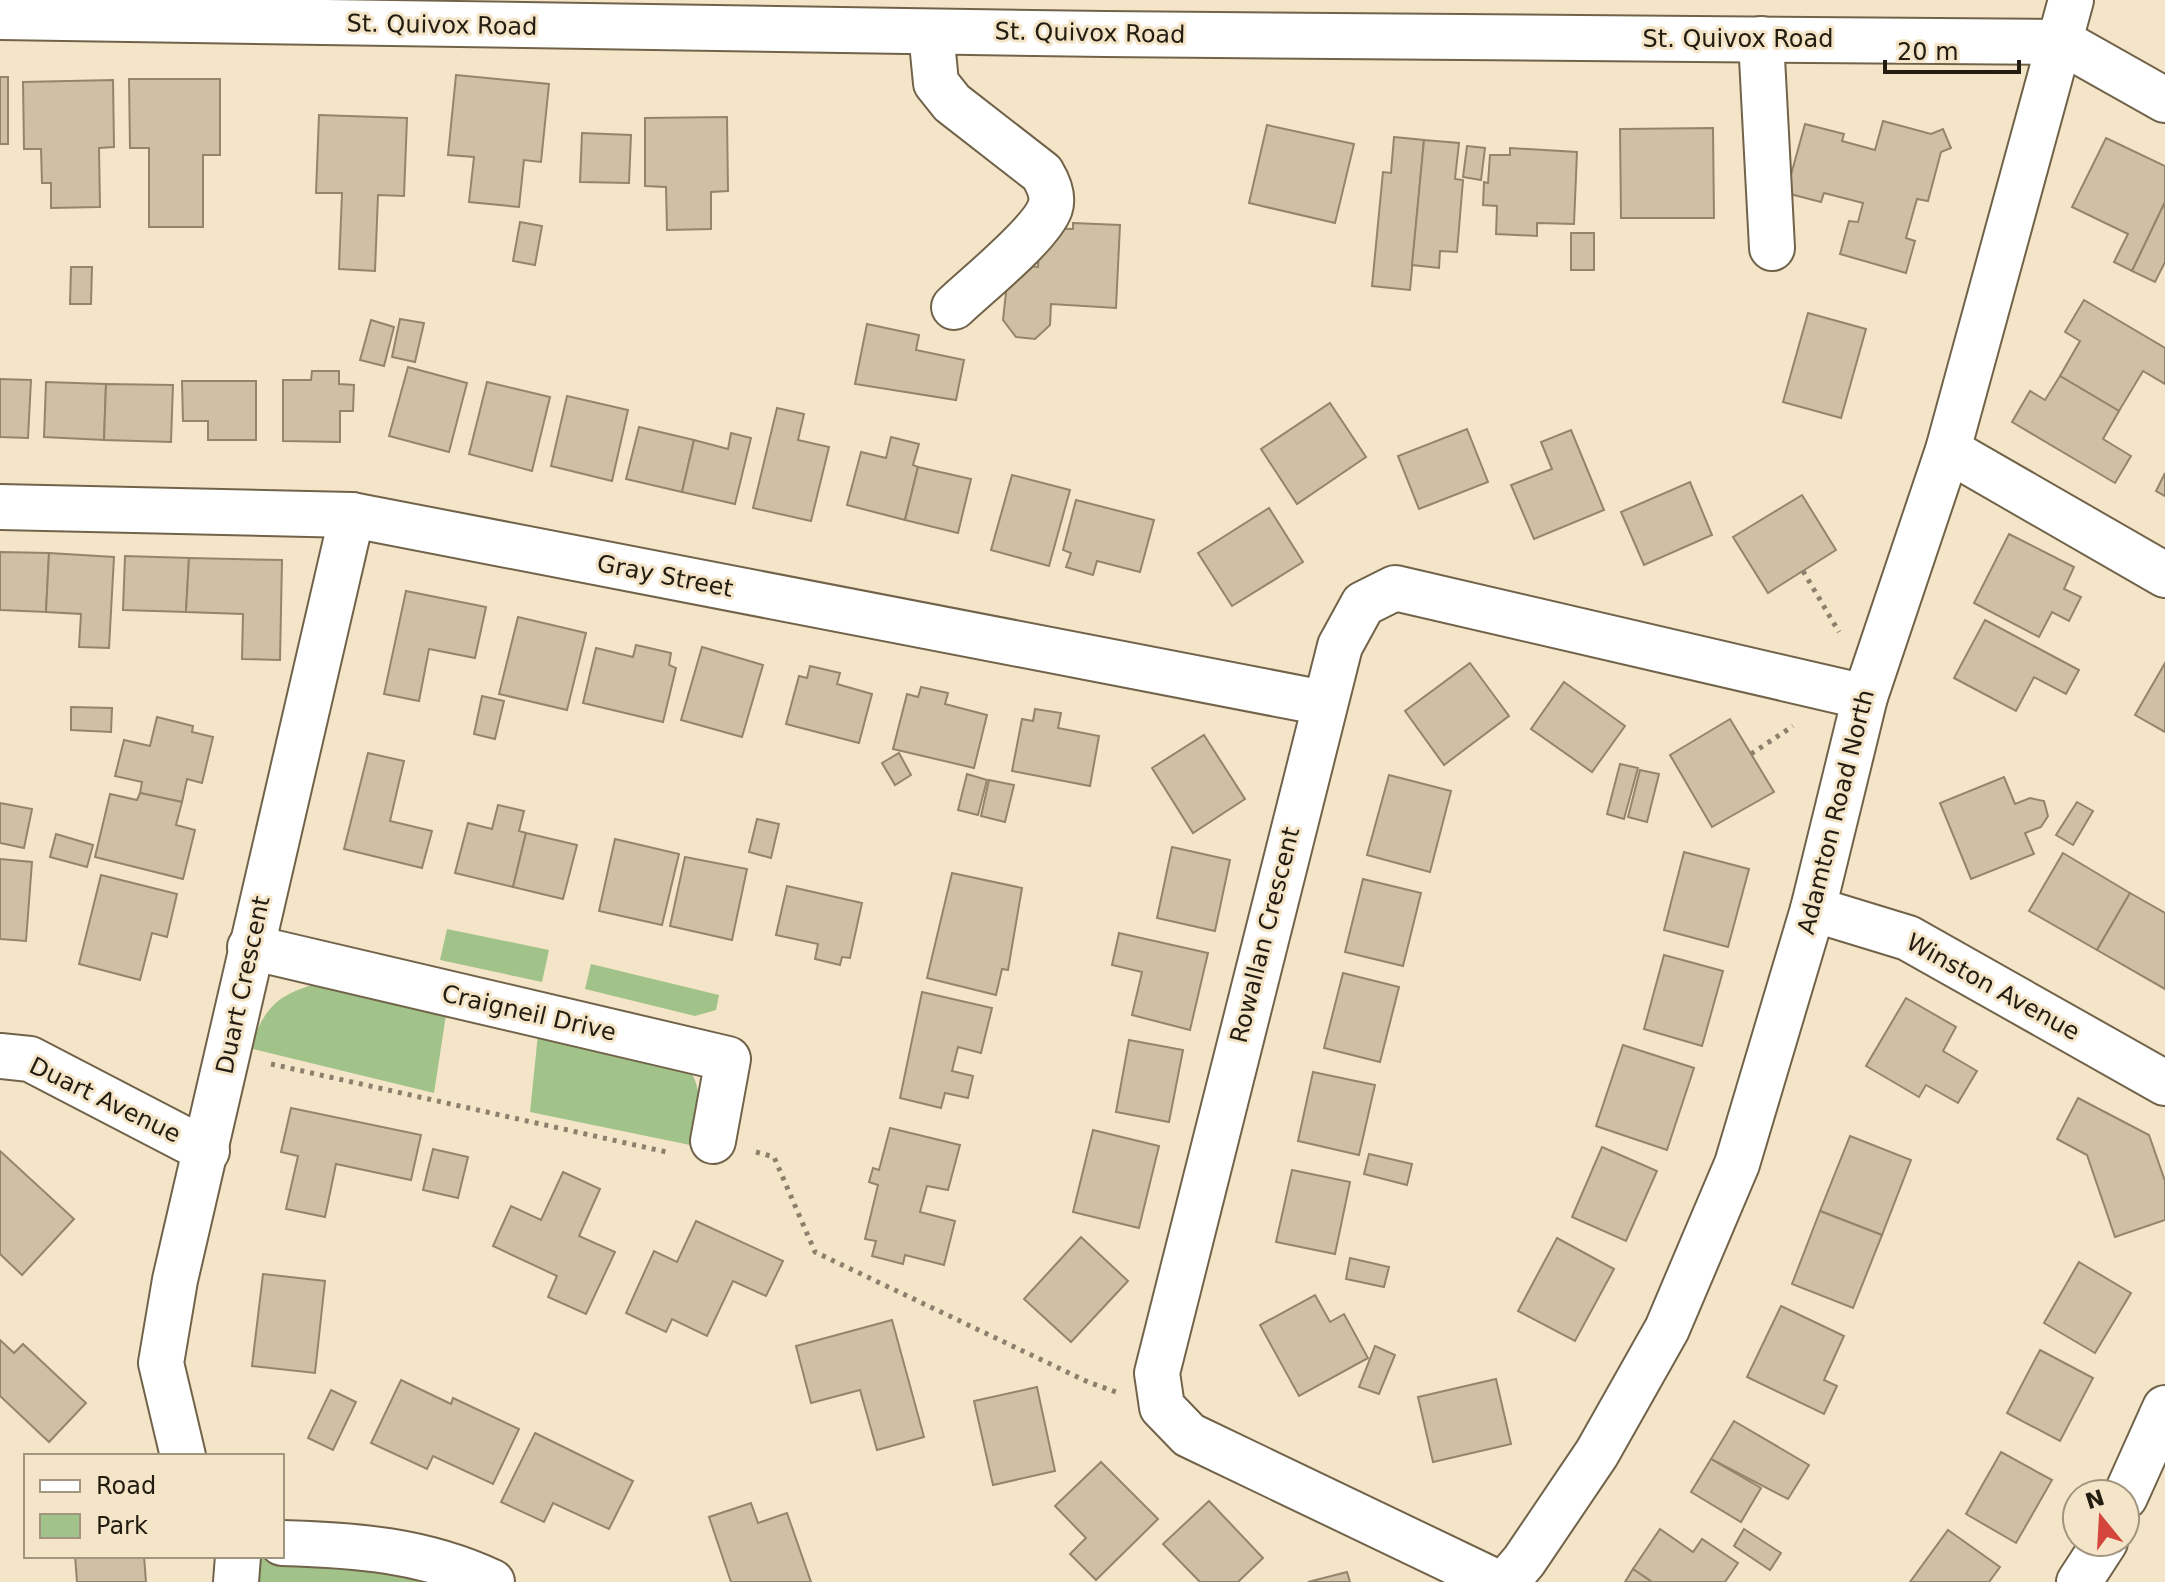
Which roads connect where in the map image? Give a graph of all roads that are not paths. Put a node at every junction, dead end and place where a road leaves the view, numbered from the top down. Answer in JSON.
{"nodes":[{"id":1,"x":2071,"y":0,"type":"edge"},
{"id":2,"x":136,"y":10,"type":"edge"},
{"id":3,"x":0,"y":17,"type":"edge"},
{"id":4,"x":1105,"y":17,"type":"edge"},
{"id":5,"x":931,"y":32,"type":"junction"},
{"id":6,"x":1761,"y":39,"type":"junction"},
{"id":7,"x":2062,"y":42,"type":"junction"},
{"id":8,"x":2165,"y":100,"type":"edge"},
{"id":9,"x":1772,"y":248,"type":"dead end"},
{"id":10,"x":954,"y":307,"type":"dead end"},
{"id":11,"x":1948,"y":450,"type":"junction"},
{"id":12,"x":0,"y":507,"type":"edge"},
{"id":13,"x":352,"y":515,"type":"junction"},
{"id":14,"x":2165,"y":575,"type":"edge"},
{"id":15,"x":1865,"y":697,"type":"junction"},
{"id":16,"x":1324,"y":703,"type":"junction"},
{"id":17,"x":1813,"y":909,"type":"junction"},
{"id":18,"x":250,"y":947,"type":"junction"},
{"id":19,"x":0,"y":1056,"type":"edge"},
{"id":20,"x":2165,"y":1083,"type":"edge"},
{"id":21,"x":713,"y":1141,"type":"road end"},
{"id":22,"x":207,"y":1151,"type":"junction"},
{"id":23,"x":2165,"y":1408,"type":"edge"},
{"id":24,"x":183,"y":1454,"type":"edge"},
{"id":25,"x":2134,"y":1478,"type":"edge"},
{"id":26,"x":284,"y":1543,"type":"edge"},
{"id":27,"x":238,"y":1558,"type":"edge"},
{"id":28,"x":2095,"y":1558,"type":"edge"},
{"id":29,"x":236,"y":1582,"type":"edge"},
{"id":30,"x":492,"y":1582,"type":"edge"},
{"id":31,"x":1496,"y":1582,"type":"edge"},
{"id":32,"x":1506,"y":1582,"type":"edge"},
{"id":33,"x":2079,"y":1582,"type":"edge"}],
"edges":[{"from":1,"to":7,"type":"street","name":"Adamton Road North"},
{"from":2,"to":3,"type":"street","name":"St. Quivox Road"},
{"from":2,"to":5,"type":"street","name":"St. Quivox Road"},
{"from":4,"to":5,"type":"street","name":"St. Quivox Road"},
{"from":4,"to":6,"type":"street","name":"St. Quivox Road"},
{"from":5,"to":10,"type":"street"},
{"from":6,"to":7,"type":"street","name":"St. Quivox Road"},
{"from":6,"to":9,"type":"street"},
{"from":7,"to":8,"type":"street","name":"St. Quivox Road"},
{"from":7,"to":11,"type":"street","name":"Adamton Road North"},
{"from":11,"to":14,"type":"street"},
{"from":11,"to":15,"type":"street","name":"Adamton Road North"},
{"from":12,"to":13,"type":"street","name":"Gray Street"},
{"from":13,"to":16,"type":"street","name":"Gray Street"},
{"from":13,"to":18,"type":"street","name":"Duart Crescent"},
{"from":15,"to":16,"type":"street","name":"Rowallan Crescent"},
{"from":15,"to":17,"type":"street","name":"Adamton Road North"},
{"from":16,"to":31,"type":"street","name":"Rowallan Crescent"},
{"from":17,"to":20,"type":"street","name":"Winston Avenue"},
{"from":17,"to":32,"type":"street","name":"Adamton Road North"},
{"from":18,"to":21,"type":"street","name":"Craigneil Drive"},
{"from":18,"to":22,"type":"street","name":"Duart Crescent"},
{"from":19,"to":22,"type":"street","name":"Duart Avenue"},
{"from":22,"to":24,"type":"street","name":"Duart Crescent"},
{"from":23,"to":25,"type":"street"},
{"from":26,"to":30,"type":"street"},
{"from":27,"to":29,"type":"street"},
{"from":28,"to":33,"type":"street"}]}
